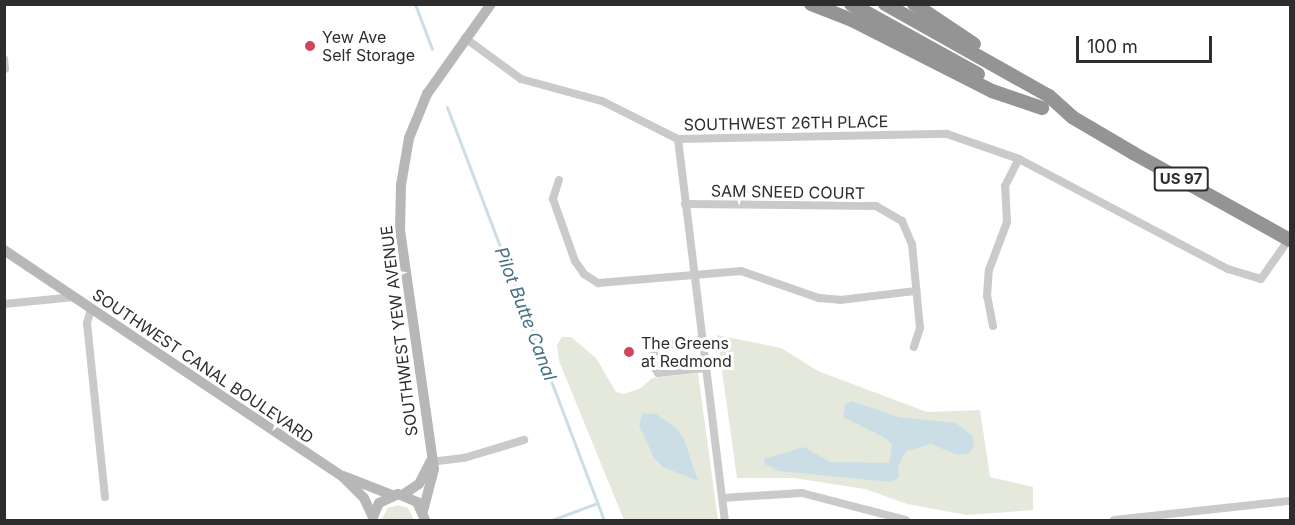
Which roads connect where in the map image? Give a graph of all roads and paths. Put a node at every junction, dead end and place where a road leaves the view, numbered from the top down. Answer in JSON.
{"nodes":[{"id":1,"x":491,"y":4,"type":"edge"},
{"id":2,"x":811,"y":4,"type":"edge"},
{"id":3,"x":851,"y":4,"type":"edge"},
{"id":4,"x":885,"y":4,"type":"edge"},
{"id":5,"x":914,"y":4,"type":"edge"},
{"id":6,"x":465,"y":38,"type":"junction"},
{"id":7,"x":4,"y":59,"type":"edge"},
{"id":8,"x":5,"y":69,"type":"edge"},
{"id":9,"x":1006,"y":71,"type":"junction"},
{"id":10,"x":1042,"y":108,"type":"junction"},
{"id":11,"x":1072,"y":117,"type":"junction"},
{"id":12,"x":678,"y":139,"type":"junction"},
{"id":13,"x":1019,"y":159,"type":"junction"},
{"id":14,"x":559,"y":180,"type":"dead end"},
{"id":15,"x":686,"y":204,"type":"junction"},
{"id":16,"x":1290,"y":239,"type":"edge"},
{"id":17,"x":4,"y":250,"type":"edge"},
{"id":18,"x":693,"y":275,"type":"junction"},
{"id":19,"x":916,"y":291,"type":"junction"},
{"id":20,"x":75,"y":297,"type":"junction"},
{"id":21,"x":4,"y":304,"type":"edge"},
{"id":22,"x":91,"y":309,"type":"junction"},
{"id":23,"x":993,"y":326,"type":"dead end"},
{"id":24,"x":701,"y":340,"type":"junction"},
{"id":25,"x":914,"y":347,"type":"dead end"},
{"id":26,"x":705,"y":368,"type":"junction"},
{"id":27,"x":524,"y":440,"type":"dead end"},
{"id":28,"x":430,"y":462,"type":"junction"},
{"id":29,"x":342,"y":476,"type":"junction"},
{"id":30,"x":398,"y":495,"type":"junction"},
{"id":31,"x":105,"y":496,"type":"dead end"},
{"id":32,"x":722,"y":498,"type":"junction"},
{"id":33,"x":1290,"y":501,"type":"edge"},
{"id":34,"x":424,"y":516,"type":"edge"},
{"id":35,"x":372,"y":519,"type":"edge"},
{"id":36,"x":725,"y":520,"type":"edge"},
{"id":37,"x":906,"y":520,"type":"edge"},
{"id":38,"x":1114,"y":520,"type":"edge"}],
"edges":[{"from":1,"to":6,"type":"main road","name":"SOUTHWEST YEW AVENUE"},
{"from":2,"to":10,"type":"highway"},
{"from":3,"to":10,"type":"highway","number":"US 97"},
{"from":4,"to":9,"type":"highway","number":"US 97"},
{"from":5,"to":9,"type":"highway"},
{"from":6,"to":12,"type":"street","name":"SOUTHWEST 26TH PLACE"},
{"from":6,"to":28,"type":"main road","name":"SOUTHWEST YEW AVENUE"},
{"from":7,"to":8,"type":"street"},
{"from":9,"to":11,"type":"highway","number":"US 97"},
{"from":10,"to":11,"type":"highway","number":"US 97"},
{"from":11,"to":16,"type":"highway","number":"US 97"},
{"from":12,"to":13,"type":"street","name":"SOUTHWEST 26TH PLACE"},
{"from":12,"to":15,"type":"street"},
{"from":13,"to":16,"type":"street","name":"SOUTHWEST 26TH PLACE"},
{"from":13,"to":23,"type":"street"},
{"from":14,"to":18,"type":"street"},
{"from":15,"to":18,"type":"street"},
{"from":15,"to":19,"type":"street","name":"SAM SNEED COURT"},
{"from":17,"to":20,"type":"main road","name":"SOUTHWEST CANAL BOULEVARD"},
{"from":18,"to":19,"type":"street"},
{"from":18,"to":24,"type":"street"},
{"from":19,"to":25,"type":"street","name":"SAM SNEED COURT"},
{"from":20,"to":21,"type":"street"},
{"from":20,"to":22,"type":"main road","name":"SOUTHWEST CANAL BOULEVARD"},
{"from":22,"to":29,"type":"main road","name":"SOUTHWEST CANAL BOULEVARD"},
{"from":22,"to":31,"type":"street"},
{"from":24,"to":26,"type":"street"},
{"from":24,"to":26,"type":"street"},
{"from":26,"to":32,"type":"street"},
{"from":27,"to":28,"type":"street"},
{"from":28,"to":30,"type":"main road"},
{"from":28,"to":34,"type":"main road","name":"SOUTHWEST YEW AVENUE"},
{"from":29,"to":30,"type":"main road"},
{"from":29,"to":35,"type":"main road","name":"SOUTHWEST CANAL BOULEVARD"},
{"from":30,"to":34,"type":"main road"},
{"from":30,"to":35,"type":"main road"},
{"from":32,"to":36,"type":"street"},
{"from":32,"to":37,"type":"street"},
{"from":33,"to":38,"type":"street"}]}
